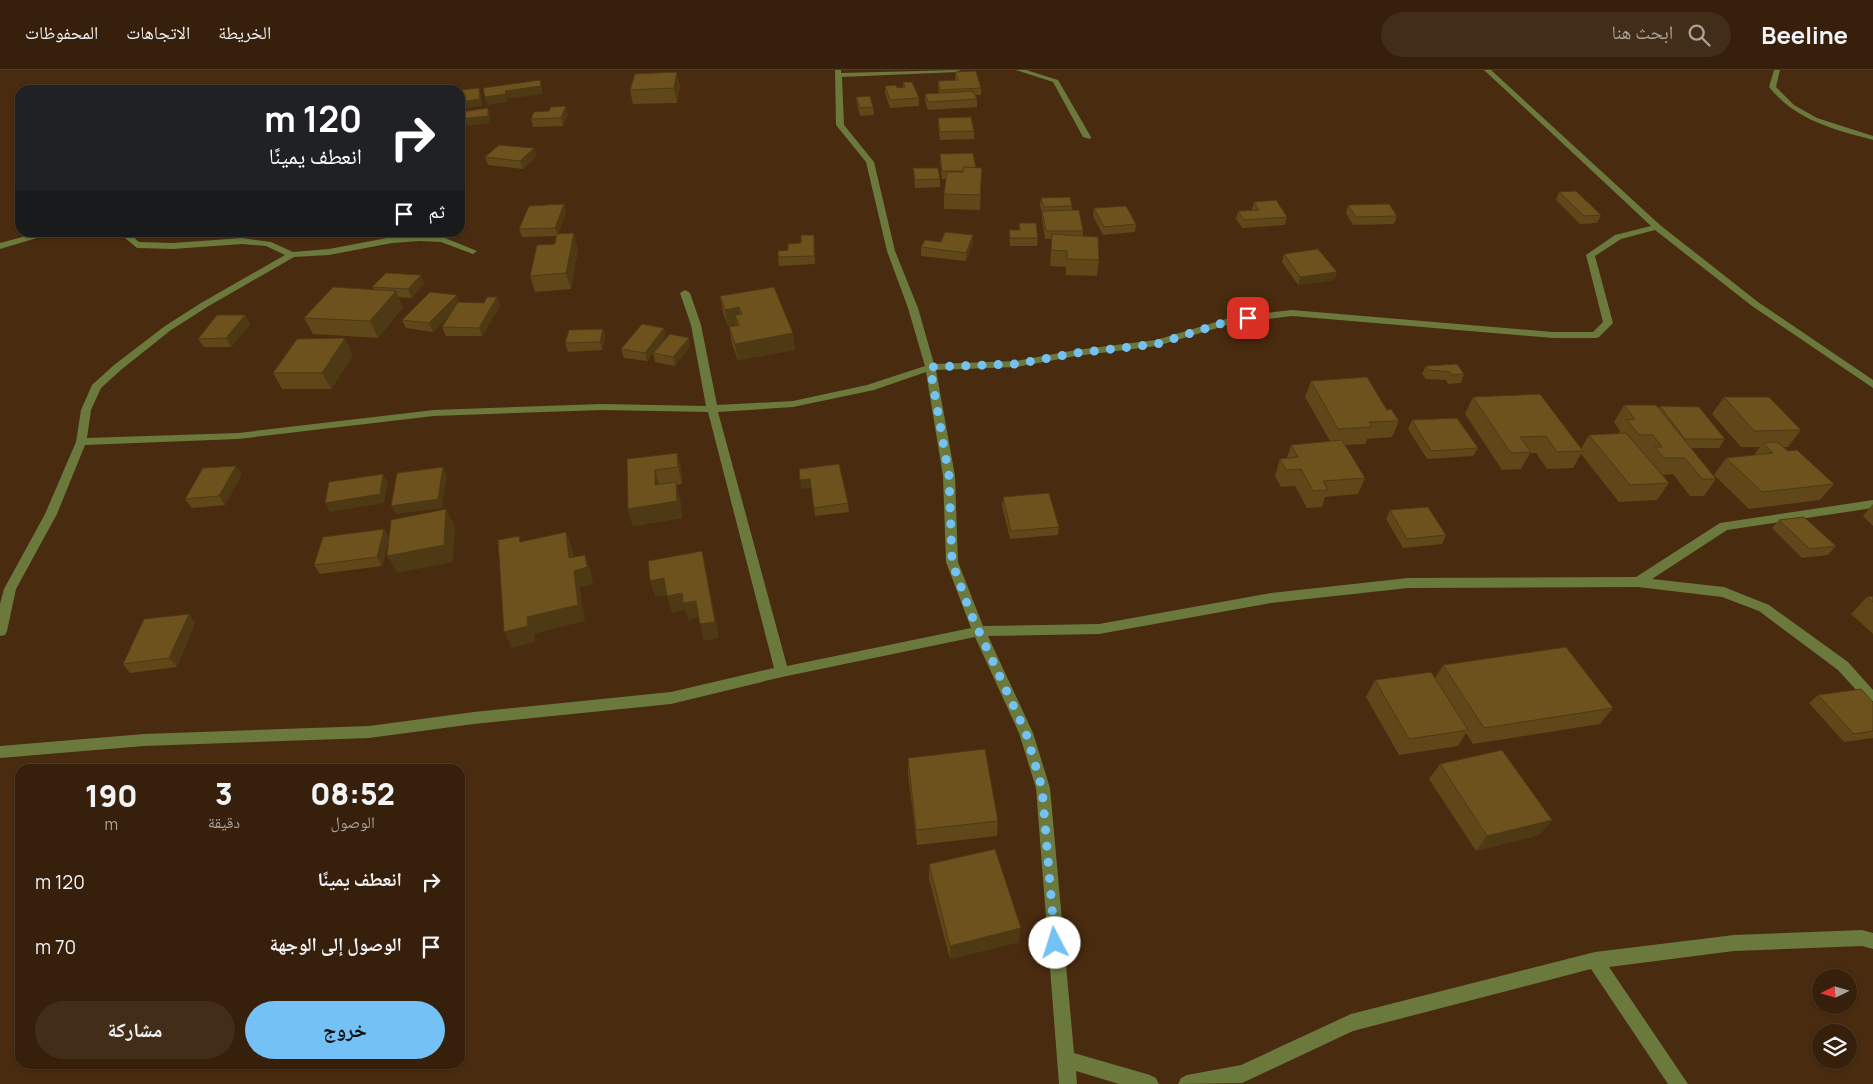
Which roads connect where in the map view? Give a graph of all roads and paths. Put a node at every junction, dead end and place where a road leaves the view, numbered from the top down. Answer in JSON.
{"nodes":[{"id":1,"x":957,"y":70,"type":"edge"},
{"id":2,"x":1019,"y":70,"type":"edge"},
{"id":3,"x":1487,"y":70,"type":"edge"},
{"id":4,"x":1776,"y":70,"type":"edge"},
{"id":5,"x":838,"y":73,"type":"edge"},
{"id":6,"x":1088,"y":137,"type":"dead end"},
{"id":7,"x":1873,"y":138,"type":"edge"},
{"id":8,"x":1657,"y":227,"type":"junction"},
{"id":9,"x":34,"y":237,"type":"edge"},
{"id":10,"x":128,"y":237,"type":"edge"},
{"id":11,"x":0,"y":246,"type":"edge"},
{"id":12,"x":473,"y":251,"type":"dead end"},
{"id":13,"x":292,"y":255,"type":"junction"},
{"id":14,"x":685,"y":293,"type":"dead end"},
{"id":15,"x":930,"y":367,"type":"junction"},
{"id":16,"x":1873,"y":385,"type":"edge"},
{"id":17,"x":712,"y":409,"type":"junction"},
{"id":18,"x":81,"y":442,"type":"junction"},
{"id":19,"x":1873,"y":504,"type":"edge"},
{"id":20,"x":1638,"y":582,"type":"junction"},
{"id":21,"x":0,"y":631,"type":"edge"},
{"id":22,"x":979,"y":631,"type":"junction"},
{"id":23,"x":782,"y":672,"type":"junction"},
{"id":24,"x":1873,"y":699,"type":"edge"},
{"id":25,"x":0,"y":752,"type":"edge"},
{"id":26,"x":1873,"y":941,"type":"edge"},
{"id":27,"x":1595,"y":960,"type":"junction"},
{"id":28,"x":1065,"y":1059,"type":"junction"},
{"id":29,"x":1068,"y":1084,"type":"edge"},
{"id":30,"x":1150,"y":1084,"type":"edge"},
{"id":31,"x":1187,"y":1084,"type":"edge"},
{"id":32,"x":1679,"y":1084,"type":"edge"}],
"edges":[{"from":1,"to":5,"type":"street"},
{"from":2,"to":6,"type":"street"},
{"from":3,"to":8,"type":"street"},
{"from":4,"to":7,"type":"street"},
{"from":5,"to":15,"type":"street"},
{"from":8,"to":15,"type":"street"},
{"from":8,"to":16,"type":"street"},
{"from":9,"to":11,"type":"street"},
{"from":10,"to":13,"type":"street"},
{"from":12,"to":13,"type":"street"},
{"from":13,"to":18,"type":"street"},
{"from":14,"to":17,"type":"street"},
{"from":15,"to":17,"type":"street"},
{"from":15,"to":22,"type":"street"},
{"from":17,"to":18,"type":"street"},
{"from":17,"to":23,"type":"street"},
{"from":18,"to":21,"type":"street"},
{"from":19,"to":20,"type":"street"},
{"from":20,"to":22,"type":"street"},
{"from":20,"to":24,"type":"street"},
{"from":22,"to":23,"type":"street"},
{"from":22,"to":28,"type":"street"},
{"from":23,"to":25,"type":"street"},
{"from":26,"to":27,"type":"street"},
{"from":27,"to":31,"type":"street"},
{"from":27,"to":32,"type":"street"},
{"from":28,"to":29,"type":"street"},
{"from":28,"to":30,"type":"street"}]}
